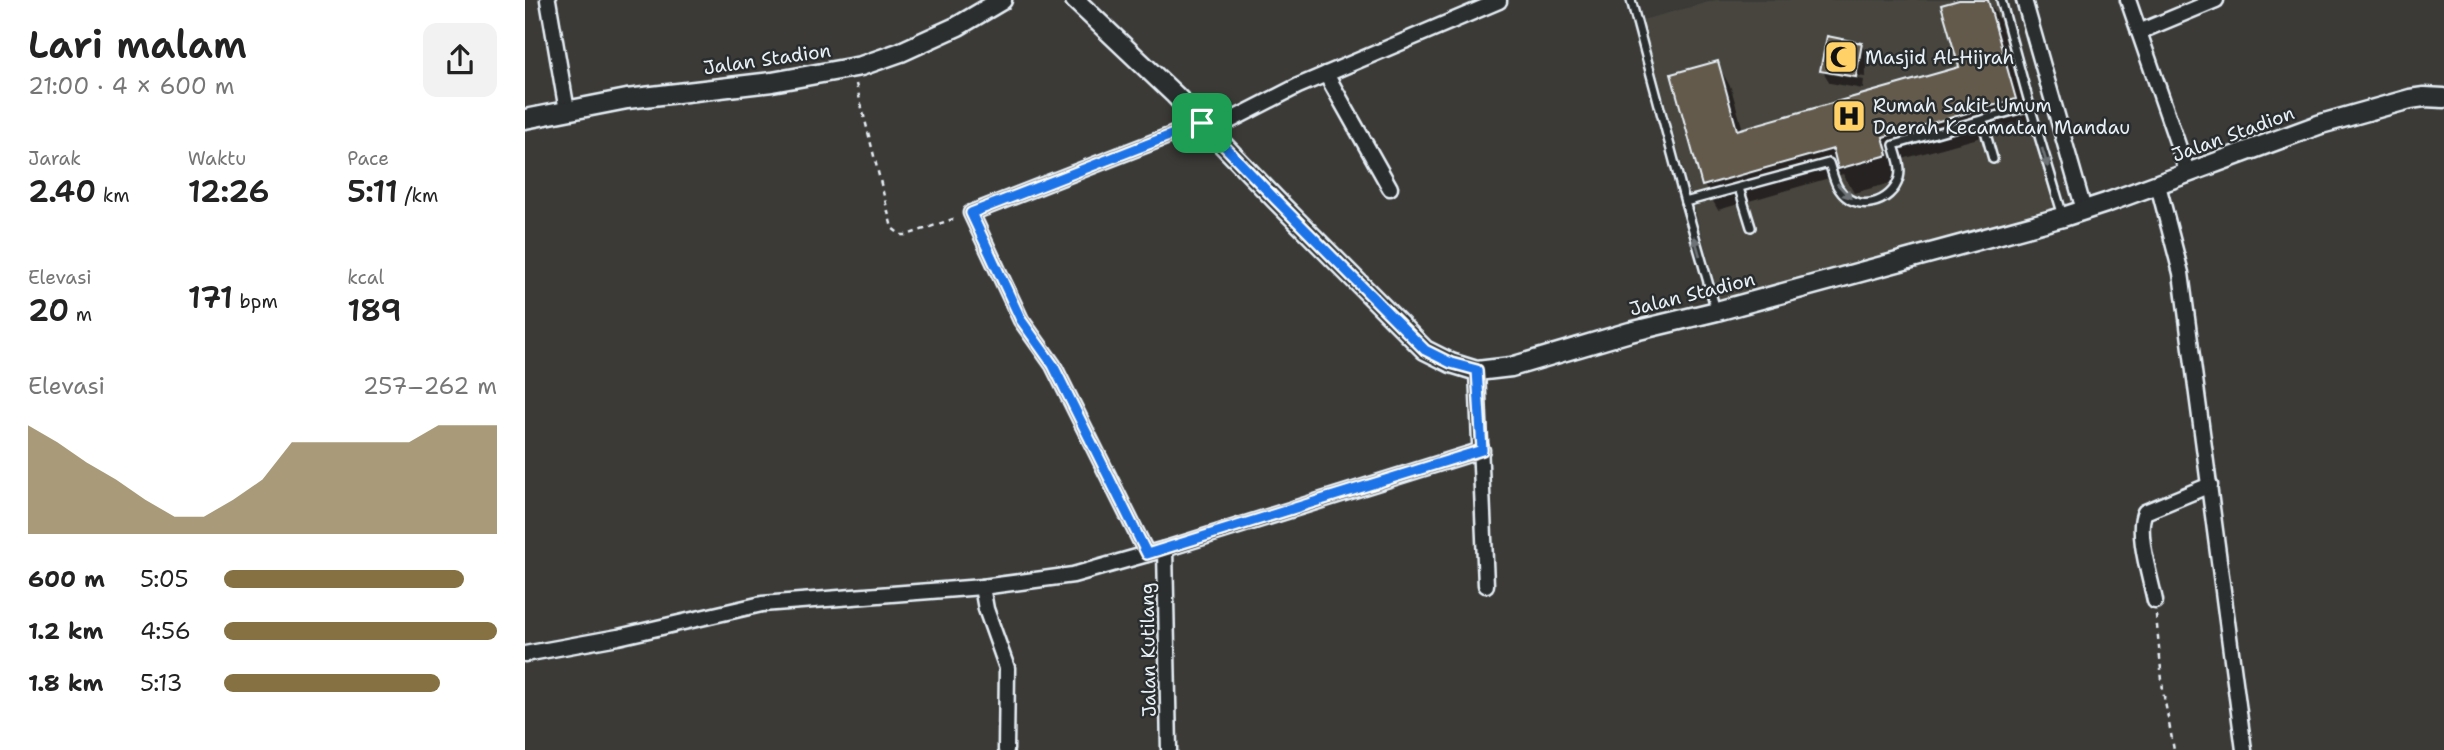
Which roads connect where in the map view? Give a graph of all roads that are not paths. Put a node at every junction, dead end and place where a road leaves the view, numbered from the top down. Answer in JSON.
{"nodes":[{"id":1,"x":548,"y":0,"type":"edge"},
{"id":2,"x":1002,"y":0,"type":"edge"},
{"id":3,"x":1075,"y":0,"type":"edge"},
{"id":4,"x":1631,"y":0,"type":"edge"},
{"id":5,"x":2001,"y":0,"type":"edge"},
{"id":6,"x":2024,"y":0,"type":"edge"},
{"id":7,"x":2128,"y":0,"type":"edge"},
{"id":8,"x":2216,"y":0,"type":"edge"},
{"id":9,"x":1499,"y":1,"type":"edge"},
{"id":10,"x":2139,"y":32,"type":"junction"},
{"id":11,"x":1326,"y":74,"type":"junction"},
{"id":12,"x":2444,"y":99,"type":"edge"},
{"id":13,"x":2030,"y":106,"type":"junction"},
{"id":14,"x":566,"y":111,"type":"junction"},
{"id":15,"x":525,"y":118,"type":"edge"},
{"id":16,"x":1982,"y":120,"type":"junction"},
{"id":17,"x":1206,"y":127,"type":"junction"},
{"id":18,"x":1993,"y":159,"type":"dead end"},
{"id":19,"x":2188,"y":174,"type":"junction"},
{"id":20,"x":2158,"y":185,"type":"junction"},
{"id":21,"x":1390,"y":188,"type":"dead end"},
{"id":22,"x":1739,"y":188,"type":"junction"},
{"id":23,"x":1685,"y":202,"type":"junction"},
{"id":24,"x":2084,"y":210,"type":"junction"},
{"id":25,"x":2063,"y":216,"type":"junction"},
{"id":26,"x":1751,"y":227,"type":"dead end"},
{"id":27,"x":1717,"y":311,"type":"junction"},
{"id":28,"x":1477,"y":370,"type":"junction"},
{"id":29,"x":1482,"y":450,"type":"junction"},
{"id":30,"x":2210,"y":485,"type":"junction"},
{"id":31,"x":1165,"y":549,"type":"junction"},
{"id":32,"x":1147,"y":554,"type":"junction"},
{"id":33,"x":1486,"y":585,"type":"dead end"},
{"id":34,"x":982,"y":587,"type":"junction"},
{"id":35,"x":2155,"y":601,"type":"road end"},
{"id":36,"x":525,"y":654,"type":"edge"},
{"id":37,"x":1006,"y":750,"type":"edge"},
{"id":38,"x":1169,"y":750,"type":"edge"},
{"id":39,"x":2244,"y":750,"type":"edge"}],
"edges":[{"from":1,"to":14,"type":"street"},
{"from":2,"to":14,"type":"street","name":"Jalan Stadion"},
{"from":3,"to":17,"type":"street","name":"Jalan Stadion"},
{"from":4,"to":23,"type":"lane"},
{"from":5,"to":13,"type":"lane"},
{"from":6,"to":24,"type":"street"},
{"from":7,"to":10,"type":"street"},
{"from":8,"to":10,"type":"street"},
{"from":9,"to":11,"type":"street"},
{"from":10,"to":19,"type":"street"},
{"from":11,"to":17,"type":"street"},
{"from":11,"to":21,"type":"street"},
{"from":12,"to":19,"type":"street","name":"Jalan Stadion"},
{"from":13,"to":16,"type":"lane"},
{"from":13,"to":25,"type":"lane","one_way":true},
{"from":14,"to":15,"type":"street","name":"Jalan Stadion"},
{"from":16,"to":18,"type":"lane"},
{"from":22,"to":16,"type":"lane","one_way":true},
{"from":17,"to":28,"type":"street","name":"Jalan Stadion"},
{"from":17,"to":32,"type":"street"},
{"from":19,"to":20,"type":"street","name":"Jalan Stadion"},
{"from":20,"to":24,"type":"street","name":"Jalan Stadion"},
{"from":20,"to":30,"type":"street"},
{"from":22,"to":23,"type":"lane"},
{"from":22,"to":26,"type":"lane"},
{"from":27,"to":23,"type":"lane","one_way":true},
{"from":24,"to":25,"type":"street","name":"Jalan Stadion"},
{"from":25,"to":27,"type":"street","name":"Jalan Stadion"},
{"from":27,"to":28,"type":"street","name":"Jalan Stadion"},
{"from":28,"to":29,"type":"street"},
{"from":29,"to":31,"type":"street"},
{"from":29,"to":33,"type":"street"},
{"from":30,"to":35,"type":"street"},
{"from":30,"to":39,"type":"street"},
{"from":31,"to":32,"type":"street"},
{"from":31,"to":38,"type":"street","name":"Jalan Kutilang"},
{"from":32,"to":34,"type":"street"},
{"from":34,"to":36,"type":"street"},
{"from":34,"to":37,"type":"street"}]}
